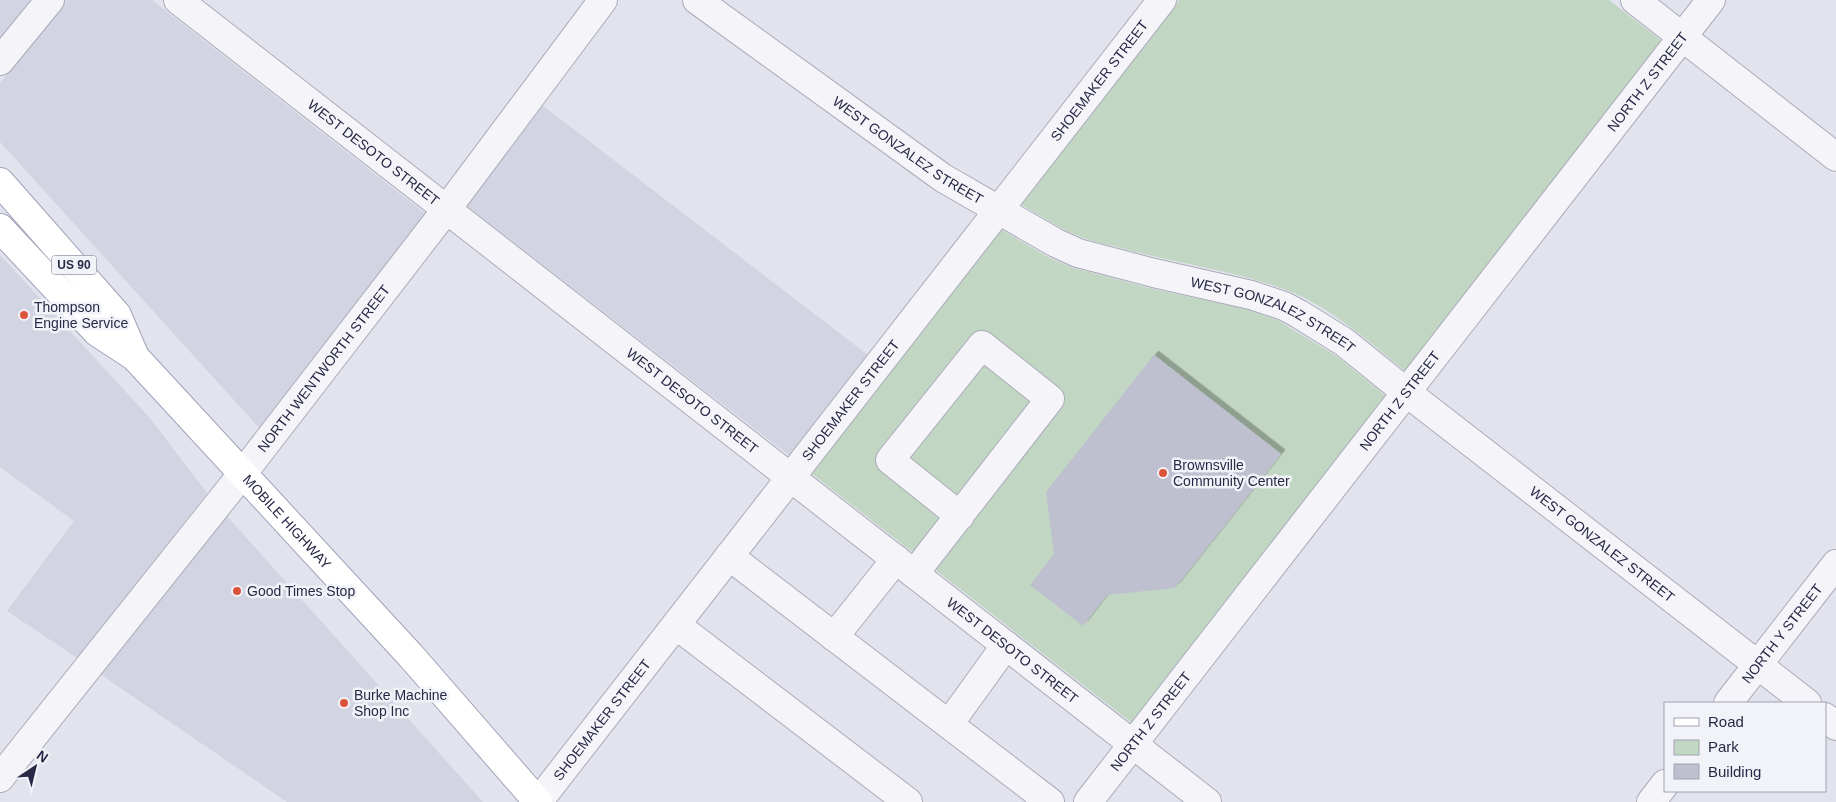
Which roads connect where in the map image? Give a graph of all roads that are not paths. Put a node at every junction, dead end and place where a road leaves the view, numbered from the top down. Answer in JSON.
{"nodes":[{"id":1,"x":50,"y":0,"type":"edge"},
{"id":2,"x":178,"y":0,"type":"edge"},
{"id":3,"x":603,"y":0,"type":"edge"},
{"id":4,"x":697,"y":0,"type":"edge"},
{"id":5,"x":1162,"y":0,"type":"edge"},
{"id":6,"x":1635,"y":0,"type":"edge"},
{"id":7,"x":1711,"y":0,"type":"edge"},
{"id":8,"x":1683,"y":37,"type":"junction"},
{"id":9,"x":0,"y":61,"type":"edge"},
{"id":10,"x":1836,"y":156,"type":"edge"},
{"id":11,"x":0,"y":182,"type":"edge"},
{"id":12,"x":446,"y":210,"type":"junction"},
{"id":13,"x":998,"y":210,"type":"junction"},
{"id":14,"x":0,"y":228,"type":"edge"},
{"id":15,"x":135,"y":357,"type":"junction"},
{"id":16,"x":1406,"y":392,"type":"junction"},
{"id":17,"x":243,"y":473,"type":"junction"},
{"id":18,"x":791,"y":477,"type":"junction"},
{"id":19,"x":960,"y":516,"type":"junction"},
{"id":20,"x":729,"y":556,"type":"junction"},
{"id":21,"x":1836,"y":564,"type":"edge"},
{"id":22,"x":905,"y":566,"type":"junction"},
{"id":23,"x":676,"y":625,"type":"junction"},
{"id":24,"x":834,"y":637,"type":"junction"},
{"id":25,"x":1006,"y":645,"type":"junction"},
{"id":26,"x":1758,"y":665,"type":"junction"},
{"id":27,"x":1729,"y":702,"type":"edge"},
{"id":28,"x":1806,"y":702,"type":"edge"},
{"id":29,"x":1826,"y":718,"type":"edge"},
{"id":30,"x":949,"y":724,"type":"junction"},
{"id":31,"x":1836,"y":726,"type":"edge"},
{"id":32,"x":1133,"y":744,"type":"junction"},
{"id":33,"x":0,"y":778,"type":"edge"},
{"id":34,"x":1664,"y":785,"type":"edge"},
{"id":35,"x":538,"y":802,"type":"edge"},
{"id":36,"x":908,"y":802,"type":"edge"},
{"id":37,"x":1050,"y":802,"type":"edge"},
{"id":38,"x":1088,"y":802,"type":"edge"},
{"id":39,"x":1207,"y":802,"type":"edge"},
{"id":40,"x":1651,"y":802,"type":"edge"}],
"edges":[{"from":1,"to":9,"type":"street"},
{"from":2,"to":12,"type":"street","name":"WEST DESOTO STREET"},
{"from":3,"to":12,"type":"street","name":"NORTH WENTWORTH STREET"},
{"from":4,"to":13,"type":"street","name":"WEST GONZALEZ STREET"},
{"from":5,"to":13,"type":"street","name":"SHOEMAKER STREET"},
{"from":6,"to":8,"type":"street"},
{"from":7,"to":8,"type":"street","name":"NORTH Z STREET"},
{"from":8,"to":10,"type":"street"},
{"from":8,"to":16,"type":"street","name":"NORTH Z STREET"},
{"from":11,"to":15,"type":"main road","name":"MOBILE HIGHWAY","number":"US 90"},
{"from":12,"to":17,"type":"street","name":"NORTH WENTWORTH STREET"},
{"from":12,"to":18,"type":"street","name":"WEST DESOTO STREET"},
{"from":13,"to":16,"type":"street","name":"WEST GONZALEZ STREET"},
{"from":13,"to":18,"type":"street","name":"SHOEMAKER STREET"},
{"from":14,"to":15,"type":"main road","name":"MOBILE HIGHWAY","number":"US 90"},
{"from":15,"to":17,"type":"main road","name":"MOBILE HIGHWAY","number":"US 90"},
{"from":16,"to":26,"type":"street","name":"WEST GONZALEZ STREET"},
{"from":16,"to":32,"type":"street","name":"NORTH Z STREET"},
{"from":17,"to":33,"type":"street","name":"NORTH WENTWORTH STREET"},
{"from":17,"to":35,"type":"main road","name":"MOBILE HIGHWAY","number":"US 90"},
{"from":18,"to":20,"type":"street","name":"SHOEMAKER STREET"},
{"from":18,"to":22,"type":"street","name":"WEST DESOTO STREET"},
{"from":19,"to":19,"type":"street"},
{"from":19,"to":22,"type":"street"},
{"from":20,"to":23,"type":"street","name":"SHOEMAKER STREET"},
{"from":20,"to":24,"type":"street"},
{"from":21,"to":26,"type":"street","name":"NORTH Y STREET"},
{"from":22,"to":24,"type":"street"},
{"from":22,"to":25,"type":"street","name":"WEST DESOTO STREET"},
{"from":23,"to":35,"type":"street","name":"SHOEMAKER STREET"},
{"from":23,"to":36,"type":"street"},
{"from":24,"to":30,"type":"street"},
{"from":25,"to":30,"type":"street"},
{"from":25,"to":32,"type":"street","name":"WEST DESOTO STREET"},
{"from":26,"to":27,"type":"street","name":"NORTH Y STREET"},
{"from":26,"to":28,"type":"street","name":"WEST GONZALEZ STREET"},
{"from":29,"to":31,"type":"street"},
{"from":30,"to":37,"type":"street"},
{"from":32,"to":38,"type":"street","name":"NORTH Z STREET"},
{"from":32,"to":39,"type":"street","name":"WEST DESOTO STREET"},
{"from":34,"to":40,"type":"street"}]}
